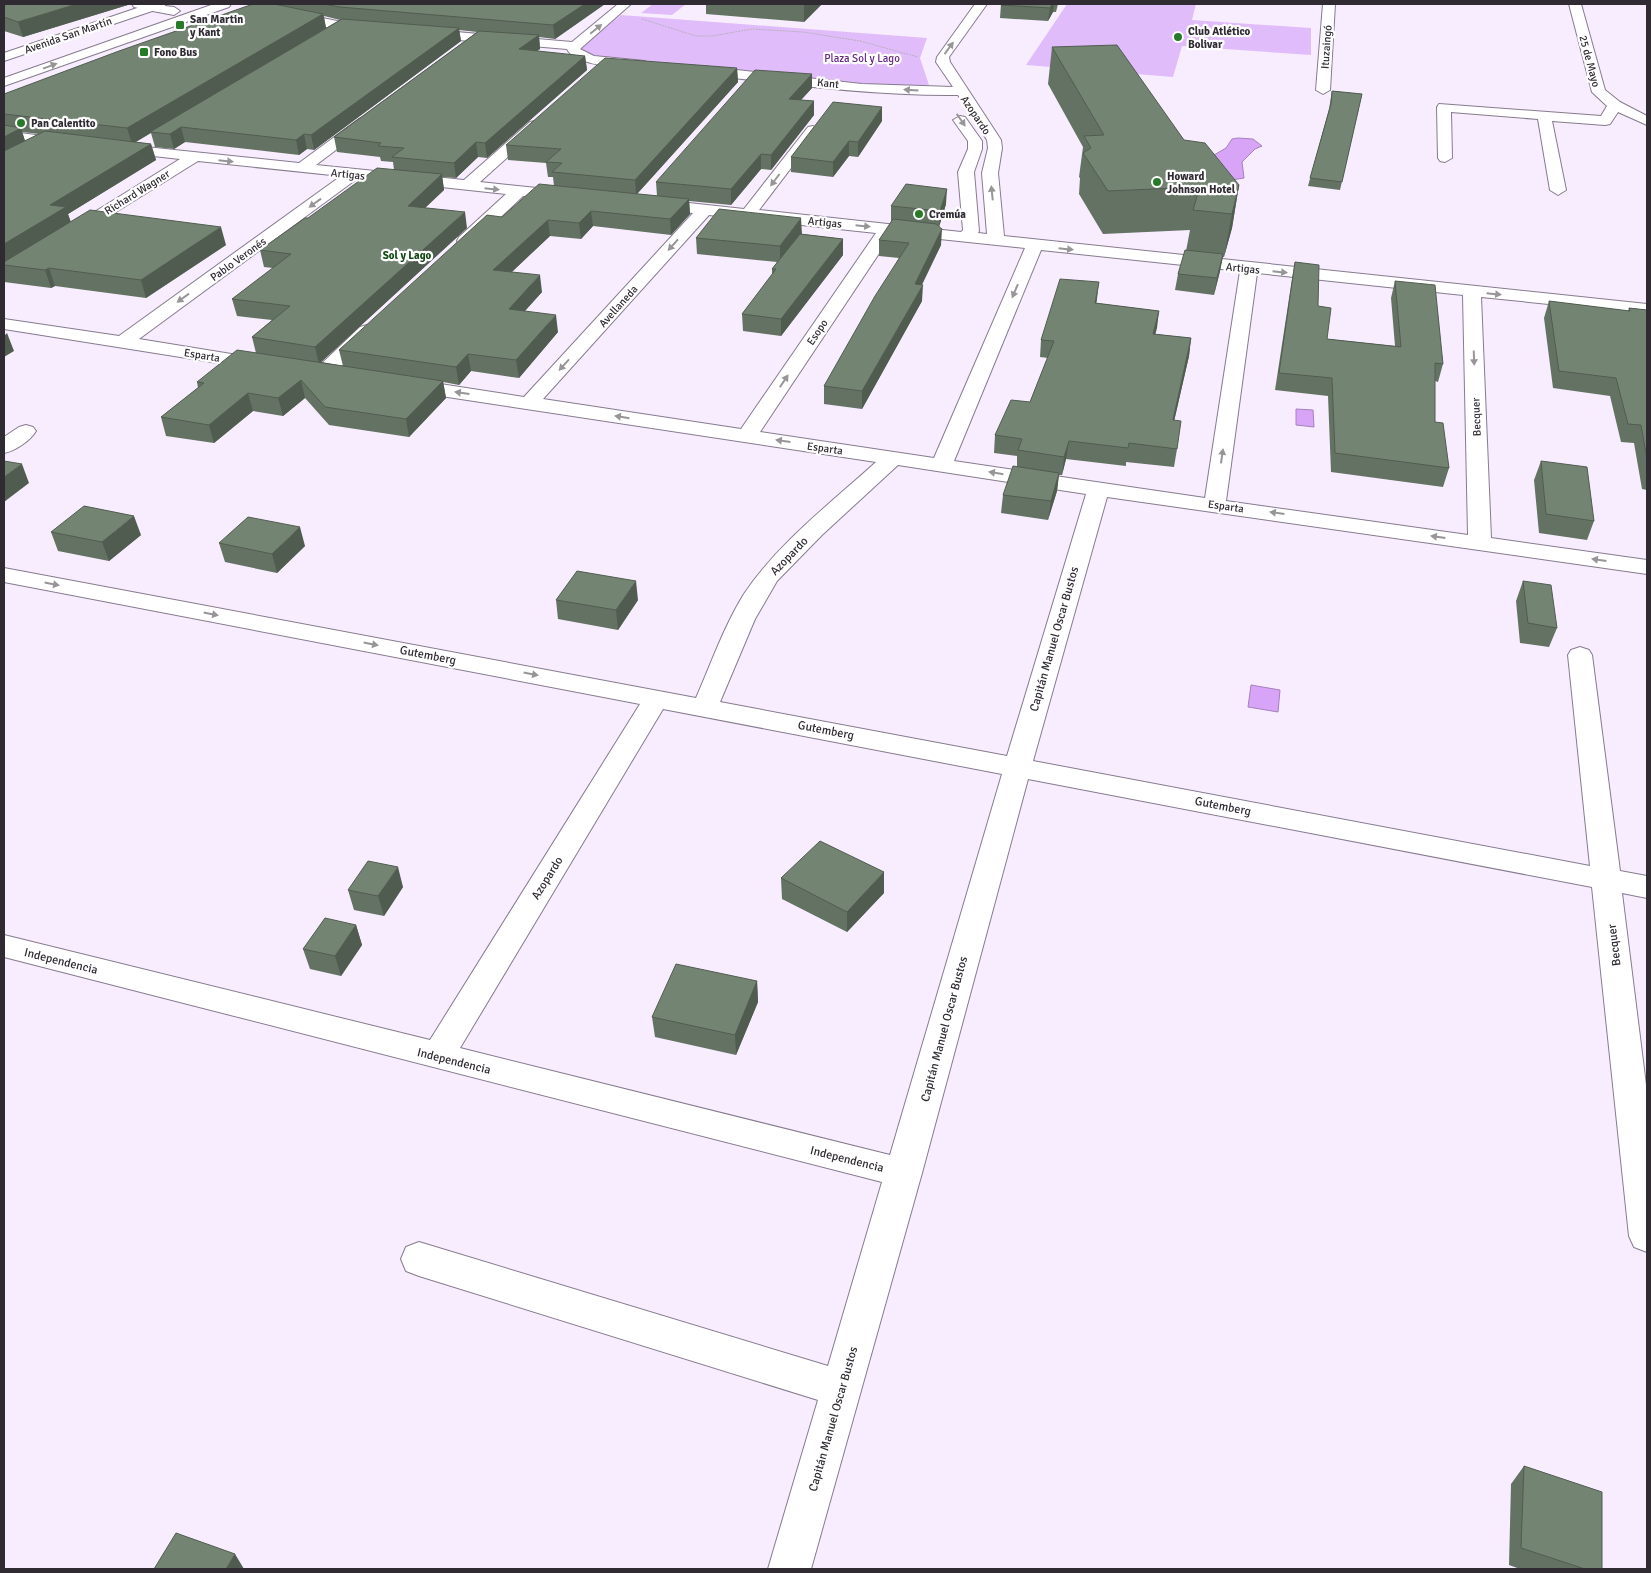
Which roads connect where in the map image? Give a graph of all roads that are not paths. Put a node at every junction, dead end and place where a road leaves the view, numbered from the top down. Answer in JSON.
{"nodes":[{"id":1,"x":138,"y":4,"type":"edge"},
{"id":2,"x":625,"y":4,"type":"edge"},
{"id":3,"x":982,"y":4,"type":"edge"},
{"id":4,"x":1329,"y":4,"type":"edge"},
{"id":5,"x":1574,"y":4,"type":"edge"},
{"id":6,"x":156,"y":5,"type":"edge"},
{"id":7,"x":200,"y":8,"type":"edge"},
{"id":8,"x":230,"y":9,"type":"edge"},
{"id":9,"x":174,"y":11,"type":"junction"},
{"id":10,"x":279,"y":13,"type":"edge"},
{"id":11,"x":342,"y":26,"type":"junction"},
{"id":12,"x":381,"y":29,"type":"edge"},
{"id":13,"x":410,"y":32,"type":"edge"},
{"id":14,"x":326,"y":36,"type":"edge"},
{"id":15,"x":477,"y":38,"type":"junction"},
{"id":16,"x":461,"y":50,"type":"edge"},
{"id":17,"x":576,"y":51,"type":"junction"},
{"id":18,"x":927,"y":60,"type":"road end"},
{"id":19,"x":607,"y":61,"type":"junction"},
{"id":20,"x":656,"y":66,"type":"edge"},
{"id":21,"x":5,"y":67,"type":"edge"},
{"id":22,"x":685,"y":69,"type":"edge"},
{"id":23,"x":592,"y":74,"type":"edge"},
{"id":24,"x":753,"y":76,"type":"junction"},
{"id":25,"x":4,"y":82,"type":"edge"},
{"id":26,"x":847,"y":85,"type":"junction"},
{"id":27,"x":1323,"y":90,"type":"dead end"},
{"id":28,"x":740,"y":91,"type":"edge"},
{"id":29,"x":960,"y":91,"type":"junction"},
{"id":30,"x":940,"y":92,"type":"junction"},
{"id":31,"x":4,"y":96,"type":"edge"},
{"id":32,"x":835,"y":100,"type":"edge"},
{"id":33,"x":1615,"y":105,"type":"junction"},
{"id":34,"x":548,"y":114,"type":"edge"},
{"id":35,"x":373,"y":115,"type":"edge"},
{"id":36,"x":1544,"y":115,"type":"junction"},
{"id":37,"x":824,"y":116,"type":"edge"},
{"id":38,"x":1647,"y":121,"type":"edge"},
{"id":39,"x":4,"y":136,"type":"edge"},
{"id":40,"x":153,"y":140,"type":"edge"},
{"id":41,"x":47,"y":141,"type":"junction"},
{"id":42,"x":136,"y":150,"type":"junction"},
{"id":43,"x":21,"y":155,"type":"edge"},
{"id":44,"x":194,"y":157,"type":"junction"},
{"id":45,"x":1445,"y":158,"type":"dead end"},
{"id":46,"x":301,"y":169,"type":"junction"},
{"id":47,"x":354,"y":174,"type":"junction"},
{"id":48,"x":467,"y":186,"type":"junction"},
{"id":49,"x":656,"y":188,"type":"edge"},
{"id":50,"x":1558,"y":190,"type":"dead end"},
{"id":51,"x":518,"y":192,"type":"junction"},
{"id":52,"x":584,"y":198,"type":"edge"},
{"id":53,"x":706,"y":209,"type":"junction"},
{"id":54,"x":748,"y":214,"type":"junction"},
{"id":55,"x":888,"y":229,"type":"junction"},
{"id":56,"x":965,"y":237,"type":"junction"},
{"id":57,"x":62,"y":239,"type":"edge"},
{"id":58,"x":996,"y":241,"type":"junction"},
{"id":59,"x":1034,"y":246,"type":"junction"},
{"id":60,"x":453,"y":252,"type":"edge"},
{"id":61,"x":1249,"y":268,"type":"junction"},
{"id":62,"x":1472,"y":292,"type":"junction"},
{"id":63,"x":1647,"y":309,"type":"edge"},
{"id":64,"x":381,"y":319,"type":"edge"},
{"id":65,"x":4,"y":324,"type":"edge"},
{"id":66,"x":122,"y":343,"type":"junction"},
{"id":67,"x":392,"y":383,"type":"edge"},
{"id":68,"x":530,"y":402,"type":"junction"},
{"id":69,"x":26,"y":431,"type":"dead end"},
{"id":70,"x":747,"y":436,"type":"junction"},
{"id":71,"x":4,"y":447,"type":"edge"},
{"id":72,"x":893,"y":458,"type":"junction"},
{"id":73,"x":942,"y":464,"type":"junction"},
{"id":74,"x":1098,"y":488,"type":"junction"},
{"id":75,"x":1215,"y":504,"type":"junction"},
{"id":76,"x":1480,"y":543,"type":"junction"},
{"id":77,"x":1647,"y":567,"type":"edge"},
{"id":78,"x":4,"y":574,"type":"edge"},
{"id":79,"x":1580,"y":655,"type":"dead end"},
{"id":80,"x":657,"y":698,"type":"junction"},
{"id":81,"x":705,"y":706,"type":"junction"},
{"id":82,"x":1017,"y":767,"type":"junction"},
{"id":83,"x":1606,"y":879,"type":"junction"},
{"id":84,"x":1647,"y":886,"type":"edge"},
{"id":85,"x":4,"y":946,"type":"edge"},
{"id":86,"x":437,"y":1057,"type":"junction"},
{"id":87,"x":904,"y":1174,"type":"junction"},
{"id":88,"x":1647,"y":1236,"type":"edge"},
{"id":89,"x":419,"y":1259,"type":"dead end"},
{"id":90,"x":842,"y":1389,"type":"junction"},
{"id":91,"x":789,"y":1569,"type":"edge"}],
"edges":[{"from":1,"to":6,"type":"street"},
{"from":17,"to":2,"type":"street","one_way":true},
{"from":29,"to":3,"type":"street","name":"Azopardo","one_way":true},
{"from":4,"to":27,"type":"street","name":"Ituzaingó"},
{"from":5,"to":33,"type":"street","name":"25 de Mayo"},
{"from":6,"to":9,"type":"street"},
{"from":6,"to":21,"type":"street","name":"Avenida San Martín"},
{"from":7,"to":8,"type":"street"},
{"from":7,"to":9,"type":"street"},
{"from":25,"to":7,"type":"street","one_way":true},
{"from":8,"to":31,"type":"street"},
{"from":9,"to":21,"type":"street"},
{"from":10,"to":11,"type":"street"},
{"from":11,"to":12,"type":"street"},
{"from":11,"to":14,"type":"street"},
{"from":13,"to":15,"type":"street"},
{"from":15,"to":16,"type":"street"},
{"from":15,"to":17,"type":"street"},
{"from":17,"to":19,"type":"street"},
{"from":18,"to":30,"type":"street","name":"Azopardo"},
{"from":19,"to":20,"type":"street"},
{"from":19,"to":23,"type":"street"},
{"from":22,"to":24,"type":"street","name":"Kant"},
{"from":24,"to":26,"type":"street","name":"Kant"},
{"from":24,"to":28,"type":"street"},
{"from":30,"to":26,"type":"street","name":"Kant","one_way":true},
{"from":26,"to":32,"type":"street"},
{"from":29,"to":30,"type":"street","name":"Kant"},
{"from":58,"to":29,"type":"street","name":"Azopardo","one_way":true},
{"from":30,"to":56,"type":"street","name":"Azopardo","one_way":true},
{"from":33,"to":36,"type":"street"},
{"from":33,"to":38,"type":"street","name":"25 de Mayo"},
{"from":34,"to":48,"type":"street"},
{"from":35,"to":46,"type":"street"},
{"from":36,"to":45,"type":"street"},
{"from":36,"to":50,"type":"street"},
{"from":37,"to":54,"type":"street","one_way":true},
{"from":39,"to":41,"type":"street","name":"Artigas"},
{"from":40,"to":42,"type":"street"},
{"from":41,"to":42,"type":"street","name":"Artigas"},
{"from":41,"to":43,"type":"street"},
{"from":42,"to":44,"type":"street","name":"Artigas"},
{"from":44,"to":46,"type":"street","name":"Artigas","one_way":true},
{"from":44,"to":57,"type":"street","name":"Richard Wagner"},
{"from":46,"to":47,"type":"street","name":"Artigas"},
{"from":47,"to":48,"type":"street","name":"Artigas"},
{"from":47,"to":66,"type":"street","name":"Pablo Veronés","one_way":true},
{"from":48,"to":51,"type":"street","name":"Artigas","one_way":true},
{"from":49,"to":53,"type":"street","name":"Artigas"},
{"from":51,"to":52,"type":"street","name":"Artigas"},
{"from":51,"to":60,"type":"street"},
{"from":53,"to":54,"type":"street","name":"Artigas"},
{"from":53,"to":68,"type":"street","name":"Avellaneda","one_way":true},
{"from":54,"to":55,"type":"street","name":"Artigas","one_way":true},
{"from":55,"to":56,"type":"street","name":"Artigas"},
{"from":70,"to":55,"type":"street","name":"Esopo","one_way":true},
{"from":56,"to":58,"type":"street","name":"Artigas"},
{"from":58,"to":59,"type":"street","name":"Artigas"},
{"from":59,"to":61,"type":"street","name":"Artigas","one_way":true},
{"from":59,"to":73,"type":"street","one_way":true},
{"from":61,"to":62,"type":"street","name":"Artigas","one_way":true},
{"from":75,"to":61,"type":"street","one_way":true},
{"from":62,"to":63,"type":"street","name":"Artigas","one_way":true},
{"from":62,"to":76,"type":"street","name":"Becquer","one_way":true},
{"from":64,"to":66,"type":"street","name":"Esparta"},
{"from":65,"to":66,"type":"street","name":"Esparta"},
{"from":68,"to":67,"type":"street","name":"Esparta","one_way":true},
{"from":70,"to":68,"type":"street","name":"Esparta","one_way":true},
{"from":69,"to":71,"type":"street"},
{"from":72,"to":70,"type":"street","name":"Esparta","one_way":true},
{"from":72,"to":73,"type":"street","name":"Esparta"},
{"from":72,"to":81,"type":"street","name":"Azopardo"},
{"from":74,"to":73,"type":"street","name":"Esparta","one_way":true},
{"from":74,"to":75,"type":"street","name":"Esparta"},
{"from":74,"to":82,"type":"street","name":"Capitán Manuel Oscar Bustos"},
{"from":76,"to":75,"type":"street","name":"Esparta","one_way":true},
{"from":77,"to":76,"type":"street","name":"Esparta","one_way":true},
{"from":78,"to":80,"type":"street","name":"Gutemberg","one_way":true},
{"from":79,"to":83,"type":"street","name":"Becquer"},
{"from":80,"to":81,"type":"street","name":"Gutemberg"},
{"from":80,"to":86,"type":"street","name":"Azopardo"},
{"from":81,"to":82,"type":"street","name":"Gutemberg"},
{"from":82,"to":83,"type":"street","name":"Gutemberg"},
{"from":82,"to":87,"type":"street","name":"Capitán Manuel Oscar Bustos"},
{"from":83,"to":84,"type":"street","name":"Gutemberg"},
{"from":83,"to":88,"type":"street","name":"Becquer"},
{"from":85,"to":86,"type":"street","name":"Independencia"},
{"from":86,"to":87,"type":"street","name":"Independencia"},
{"from":87,"to":90,"type":"street","name":"Capitán Manuel Oscar Bustos"},
{"from":89,"to":90,"type":"street"},
{"from":90,"to":91,"type":"street","name":"Capitán Manuel Oscar Bustos"}]}
